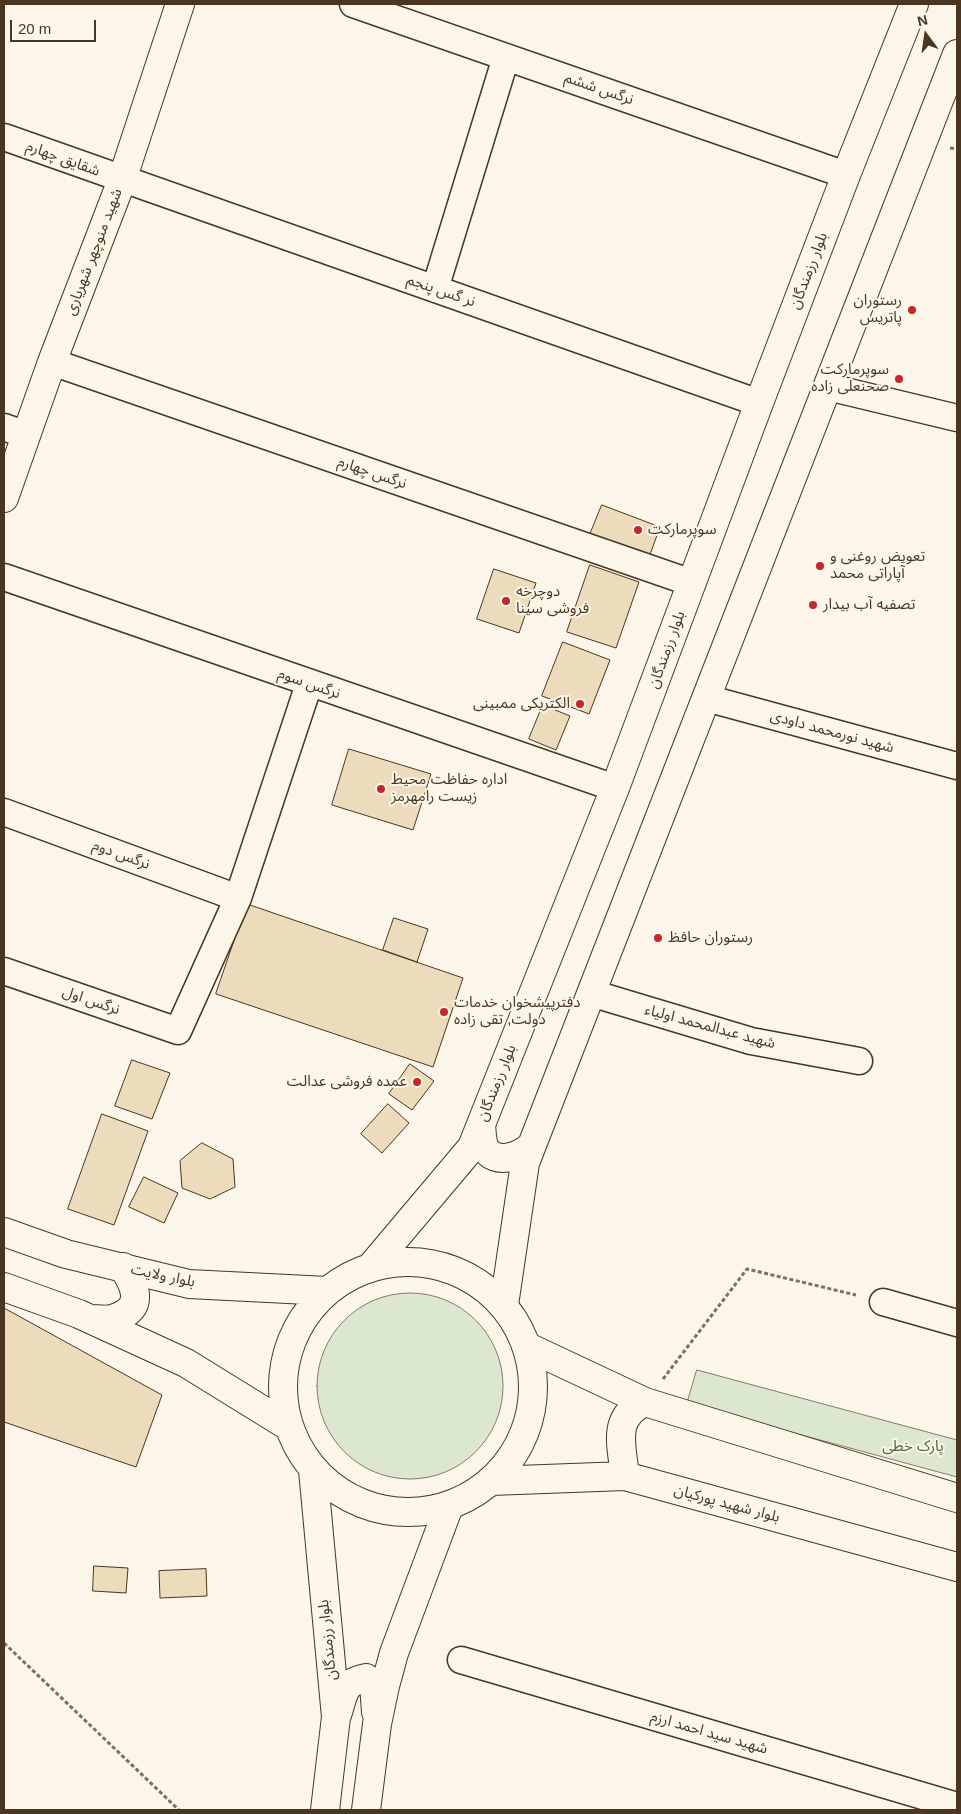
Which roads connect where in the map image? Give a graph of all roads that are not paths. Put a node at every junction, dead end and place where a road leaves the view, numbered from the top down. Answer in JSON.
{"nodes":[{"id":1,"x":180,"y":4,"type":"edge"},
{"id":2,"x":353,"y":4,"type":"edge"},
{"id":3,"x":914,"y":4,"type":"edge"},
{"id":4,"x":957,"y":54,"type":"edge"},
{"id":5,"x":506,"y":57,"type":"junction"},
{"id":6,"x":4,"y":137,"type":"edge"},
{"id":7,"x":846,"y":174,"type":"junction"},
{"id":8,"x":122,"y":180,"type":"junction"},
{"id":9,"x":435,"y":289,"type":"junction"},
{"id":10,"x":52,"y":362,"type":"junction"},
{"id":11,"x":828,"y":387,"type":"junction"},
{"id":12,"x":759,"y":403,"type":"junction"},
{"id":13,"x":957,"y":418,"type":"edge"},
{"id":14,"x":15,"y":431,"type":"edge"},
{"id":15,"x":4,"y":498,"type":"edge"},
{"id":16,"x":4,"y":577,"type":"edge"},
{"id":17,"x":692,"y":583,"type":"junction"},
{"id":18,"x":309,"y":684,"type":"junction"},
{"id":19,"x":706,"y":698,"type":"junction"},
{"id":20,"x":957,"y":766,"type":"edge"},
{"id":21,"x":616,"y":788,"type":"junction"},
{"id":22,"x":4,"y":812,"type":"edge"},
{"id":23,"x":238,"y":898,"type":"junction"},
{"id":24,"x":4,"y":971,"type":"edge"},
{"id":25,"x":591,"y":993,"type":"junction"},
{"id":26,"x":860,"y":1061,"type":"dead end"},
{"id":27,"x":481,"y":1124,"type":"junction"},
{"id":28,"x":531,"y":1146,"type":"junction"},
{"id":29,"x":4,"y":1232,"type":"edge"},
{"id":30,"x":123,"y":1267,"type":"junction"},
{"id":31,"x":370,"y":1268,"type":"junction"},
{"id":32,"x":4,"y":1287,"type":"edge"},
{"id":33,"x":326,"y":1291,"type":"junction"},
{"id":34,"x":883,"y":1302,"type":"road end"},
{"id":35,"x":504,"y":1305,"type":"junction"},
{"id":36,"x":91,"y":1318,"type":"junction"},
{"id":37,"x":957,"y":1323,"type":"edge"},
{"id":38,"x":528,"y":1347,"type":"junction"},
{"id":39,"x":645,"y":1402,"type":"junction"},
{"id":40,"x":288,"y":1426,"type":"junction"},
{"id":41,"x":313,"y":1470,"type":"junction"},
{"id":42,"x":625,"y":1476,"type":"junction"},
{"id":43,"x":492,"y":1481,"type":"junction"},
{"id":44,"x":957,"y":1498,"type":"edge"},
{"id":45,"x":449,"y":1506,"type":"junction"},
{"id":46,"x":957,"y":1567,"type":"edge"},
{"id":47,"x":461,"y":1660,"type":"dead end"},
{"id":48,"x":336,"y":1717,"type":"junction"},
{"id":49,"x":377,"y":1724,"type":"junction"},
{"id":50,"x":957,"y":1806,"type":"edge"},
{"id":51,"x":325,"y":1810,"type":"edge"},
{"id":52,"x":366,"y":1810,"type":"edge"}],
"edges":[{"from":1,"to":8,"type":"main road","name":"شهید منوچهر شهریاری"},
{"from":2,"to":5,"type":"street","name":"نرگس ششم"},
{"from":3,"to":7,"type":"main road","name":"بلوار رزمندگان"},
{"from":4,"to":11,"type":"main road"},
{"from":5,"to":7,"type":"street","name":"نرگس ششم"},
{"from":5,"to":9,"type":"street"},
{"from":6,"to":8,"type":"street","name":"شقایق چهارم"},
{"from":7,"to":12,"type":"main road","name":"بلوار رزمندگان"},
{"from":8,"to":9,"type":"street","name":"نر گس پنجم"},
{"from":8,"to":10,"type":"main road","name":"شهید منوچهر شهریاری"},
{"from":9,"to":12,"type":"street","name":"نر گس پنجم"},
{"from":10,"to":14,"type":"main road","name":"شهید منوچهر شهریاری"},
{"from":10,"to":17,"type":"street","name":"نرگس چهارم"},
{"from":11,"to":13,"type":"street"},
{"from":11,"to":19,"type":"main road"},
{"from":12,"to":17,"type":"main road","name":"بلوار رزمندگان"},
{"from":14,"to":15,"type":"main road","name":"شهید منوچهر شهریاری"},
{"from":16,"to":18,"type":"street","name":"نرگس سوم"},
{"from":17,"to":21,"type":"main road","name":"بلوار رزمندگان"},
{"from":18,"to":21,"type":"street","name":"نرگس سوم"},
{"from":18,"to":23,"type":"street"},
{"from":19,"to":20,"type":"street","name":"شهید نورمحمد داودی"},
{"from":19,"to":25,"type":"main road"},
{"from":21,"to":27,"type":"main road","name":"بلوار رزمندگان"},
{"from":22,"to":23,"type":"street","name":"نرگس دوم"},
{"from":23,"to":24,"type":"street","name":"نرگس اول"},
{"from":25,"to":26,"type":"street","name":"شهید عبدالمحمد اولیاء"},
{"from":25,"to":28,"type":"main road"},
{"from":27,"to":28,"type":"main road"},
{"from":27,"to":31,"type":"main road","name":"بلوار رزمندگان"},
{"from":28,"to":35,"type":"main road"},
{"from":29,"to":30,"type":"main road","name":"بلوار ولایت"},
{"from":30,"to":33,"type":"main road","name":"بلوار ولایت"},
{"from":30,"to":36,"type":"main road"},
{"from":31,"to":33,"type":"main road"},
{"from":31,"to":35,"type":"main road"},
{"from":32,"to":36,"type":"main road"},
{"from":33,"to":40,"type":"main road"},
{"from":34,"to":37,"type":"street"},
{"from":35,"to":38,"type":"main road"},
{"from":36,"to":40,"type":"main road"},
{"from":38,"to":39,"type":"main road"},
{"from":38,"to":43,"type":"main road"},
{"from":39,"to":42,"type":"main road"},
{"from":39,"to":44,"type":"main road"},
{"from":40,"to":41,"type":"main road"},
{"from":41,"to":45,"type":"main road"},
{"from":41,"to":48,"type":"main road","name":"بلوار رزمندگان"},
{"from":42,"to":43,"type":"main road","name":"بلوار شهید پورکیان"},
{"from":42,"to":46,"type":"main road","name":"بلوار شهید پورکیان"},
{"from":43,"to":45,"type":"main road"},
{"from":45,"to":49,"type":"main road"},
{"from":47,"to":50,"type":"street","name":"شهید سید احمد ارزم"},
{"from":48,"to":49,"type":"main road"},
{"from":48,"to":51,"type":"main road","name":"بلوار رزمندگان"},
{"from":49,"to":52,"type":"main road"}]}
